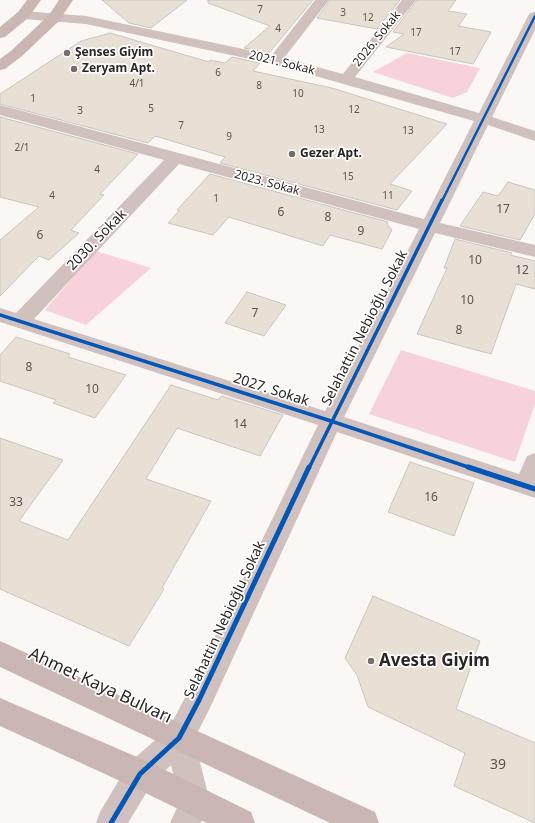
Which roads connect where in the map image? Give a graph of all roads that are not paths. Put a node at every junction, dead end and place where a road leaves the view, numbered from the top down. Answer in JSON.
{"nodes":[{"id":1,"x":34,"y":0,"type":"edge"},
{"id":2,"x":66,"y":0,"type":"edge"},
{"id":3,"x":322,"y":0,"type":"edge"},
{"id":4,"x":409,"y":0,"type":"edge"},
{"id":5,"x":23,"y":15,"type":"junction"},
{"id":6,"x":535,"y":16,"type":"edge"},
{"id":7,"x":54,"y":18,"type":"junction"},
{"id":8,"x":0,"y":34,"type":"edge"},
{"id":9,"x":275,"y":60,"type":"junction"},
{"id":10,"x":0,"y":66,"type":"edge"},
{"id":11,"x":346,"y":79,"type":"junction"},
{"id":12,"x":0,"y":110,"type":"edge"},
{"id":13,"x":484,"y":119,"type":"junction"},
{"id":14,"x":535,"y":136,"type":"edge"},
{"id":15,"x":175,"y":158,"type":"junction"},
{"id":16,"x":429,"y":226,"type":"junction"},
{"id":17,"x":535,"y":251,"type":"edge"},
{"id":18,"x":10,"y":318,"type":"edge"},
{"id":19,"x":331,"y":421,"type":"junction"},
{"id":20,"x":535,"y":462,"type":"edge"},
{"id":21,"x":531,"y":488,"type":"edge"},
{"id":22,"x":0,"y":654,"type":"edge"},
{"id":23,"x":0,"y":712,"type":"edge"},
{"id":24,"x":179,"y":738,"type":"junction"},
{"id":25,"x":140,"y":774,"type":"junction"},
{"id":26,"x":190,"y":812,"type":"edge"},
{"id":27,"x":111,"y":823,"type":"edge"},
{"id":28,"x":240,"y":823,"type":"edge"},
{"id":29,"x":364,"y":823,"type":"edge"}],
"edges":[{"from":1,"to":5,"type":"main road"},
{"from":2,"to":7,"type":"main road"},
{"from":3,"to":9,"type":"street"},
{"from":4,"to":11,"type":"street","name":"2026. Sokak"},
{"from":5,"to":7,"type":"street","name":"2021. Sokak"},
{"from":5,"to":8,"type":"main road"},
{"from":6,"to":13,"type":"street","name":"Selahattin Nebioğlu Sokak"},
{"from":7,"to":9,"type":"street","name":"2021. Sokak"},
{"from":7,"to":10,"type":"main road"},
{"from":9,"to":11,"type":"street","name":"2021. Sokak"},
{"from":11,"to":13,"type":"street","name":"2021. Sokak"},
{"from":12,"to":15,"type":"street","name":"2023. Sokak"},
{"from":13,"to":14,"type":"street","name":"2021. Sokak"},
{"from":13,"to":16,"type":"street","name":"Selahattin Nebioğlu Sokak"},
{"from":15,"to":16,"type":"street","name":"2023. Sokak"},
{"from":15,"to":18,"type":"street","name":"2030. Sokak"},
{"from":16,"to":17,"type":"street","name":"2023. Sokak"},
{"from":16,"to":19,"type":"street","name":"Selahattin Nebioğlu Sokak"},
{"from":18,"to":19,"type":"street","name":"2027. Sokak"},
{"from":19,"to":21,"type":"street","name":"2027. Sokak"},
{"from":19,"to":24,"type":"street","name":"Selahattin Nebioğlu Sokak"},
{"from":20,"to":21,"type":"street"},
{"from":22,"to":24,"type":"main road","name":"Ahmet Kaya Bulvarı"},
{"from":23,"to":25,"type":"main road"},
{"from":24,"to":25,"type":"street","name":"Selahattin Nebioğlu Sokak"},
{"from":24,"to":26,"type":"street"},
{"from":24,"to":29,"type":"main road","name":"Ahmet Kaya Bulvarı"},
{"from":25,"to":26,"type":"main road"},
{"from":25,"to":27,"type":"street","name":"Selahattin Nebioğlu Sokak"},
{"from":26,"to":28,"type":"main road"}]}
